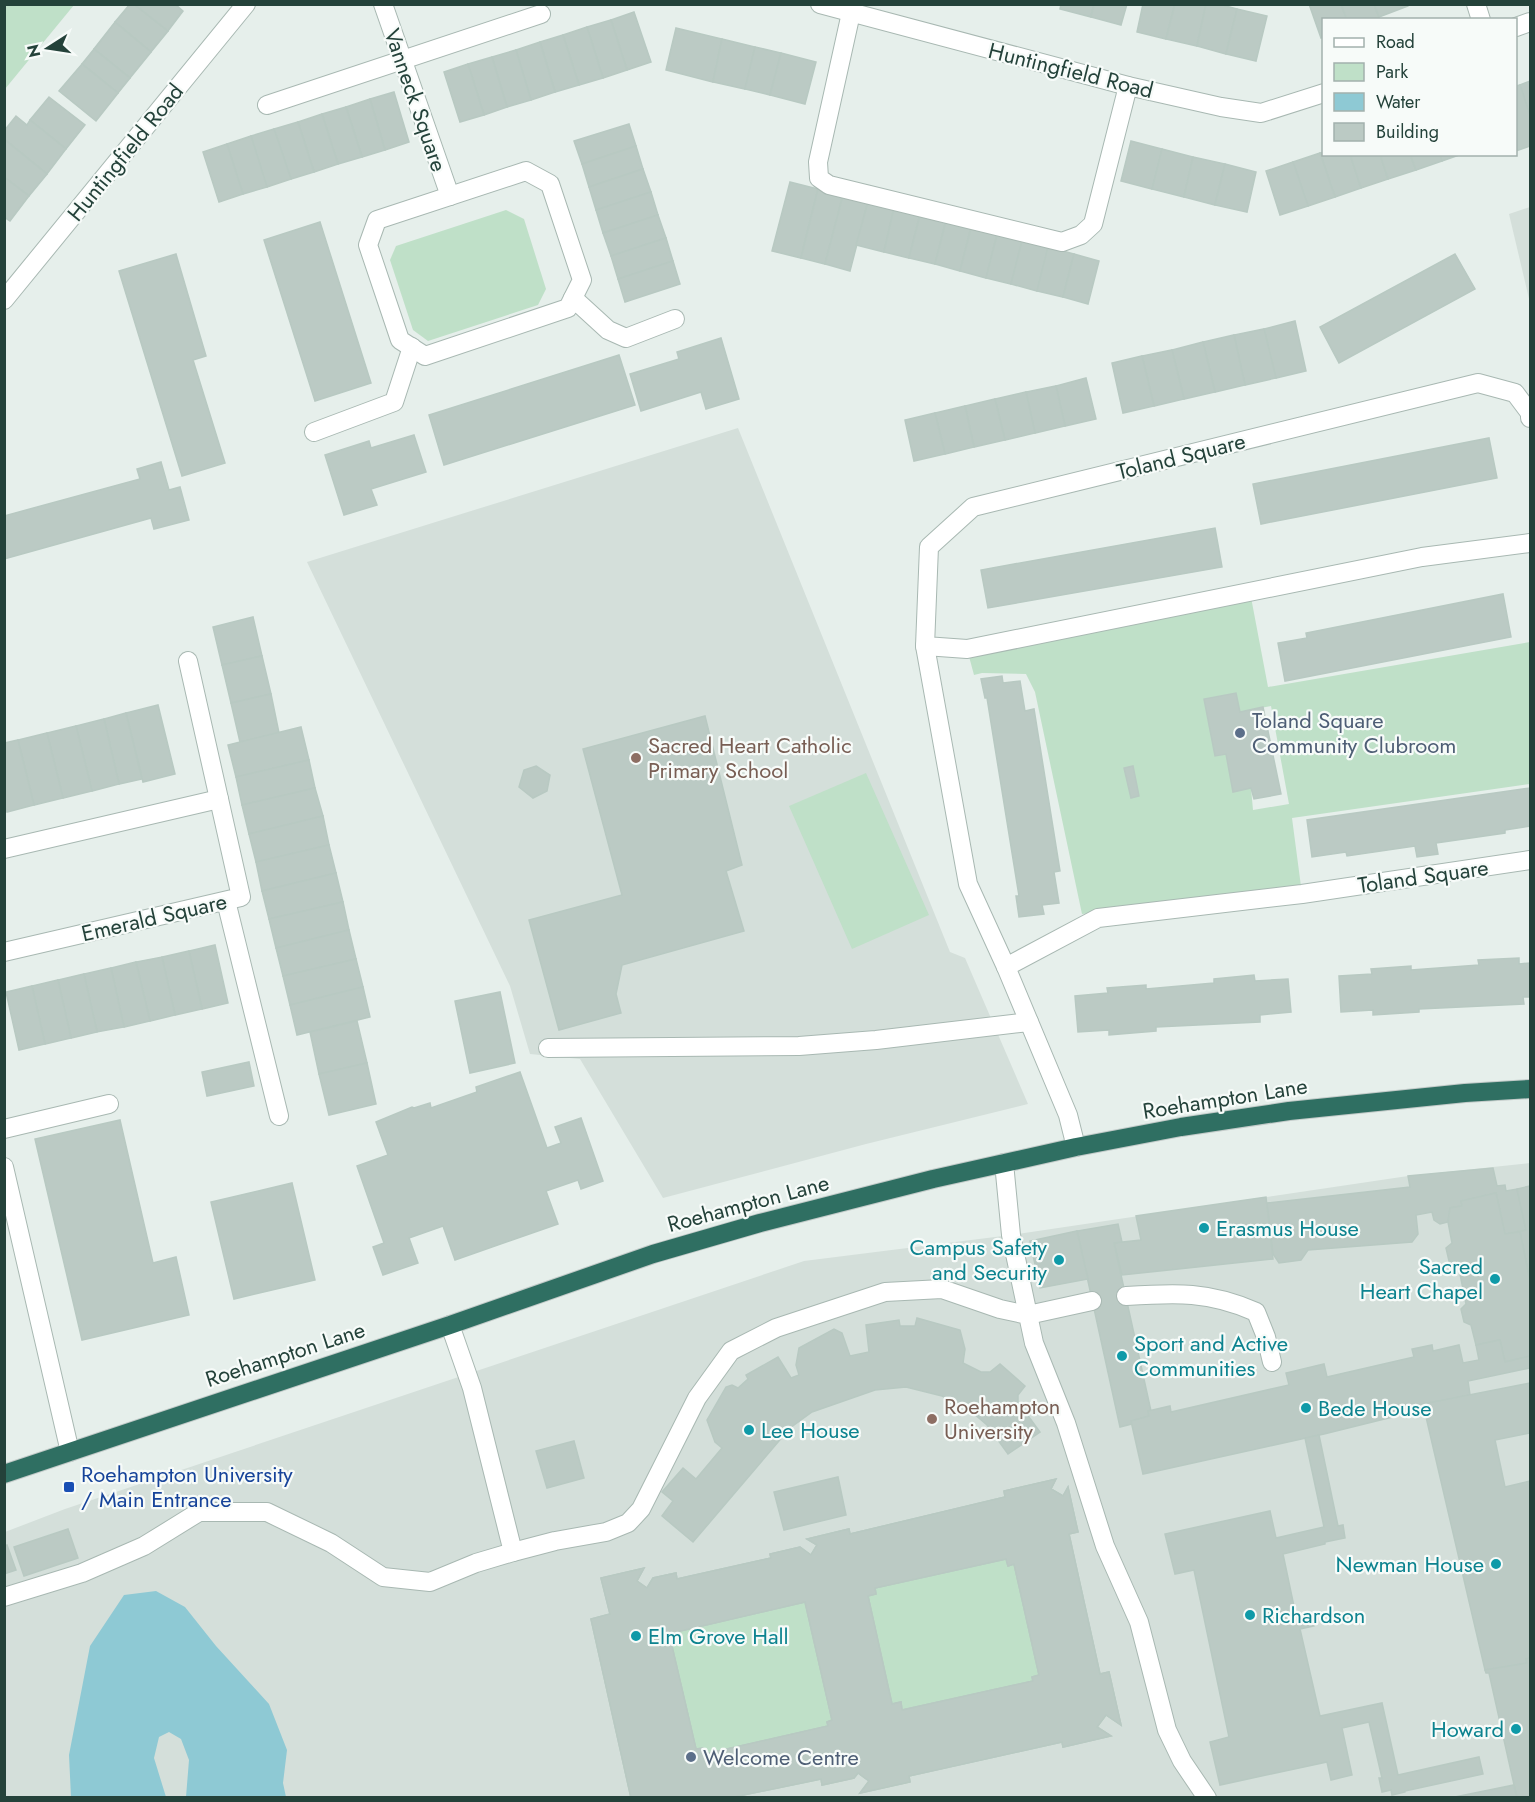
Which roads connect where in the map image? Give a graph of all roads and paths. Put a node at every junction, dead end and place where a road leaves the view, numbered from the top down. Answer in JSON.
{"nodes":[{"id":1,"x":246,"y":4,"type":"edge"},
{"id":2,"x":383,"y":4,"type":"edge"},
{"id":3,"x":820,"y":4,"type":"edge"},
{"id":4,"x":875,"y":11,"type":"edge"},
{"id":5,"x":851,"y":13,"type":"junction"},
{"id":6,"x":541,"y":14,"type":"dead end"},
{"id":7,"x":403,"y":60,"type":"junction"},
{"id":8,"x":1128,"y":86,"type":"junction"},
{"id":9,"x":1322,"y":93,"type":"edge"},
{"id":10,"x":267,"y":105,"type":"dead end"},
{"id":11,"x":450,"y":196,"type":"junction"},
{"id":12,"x":573,"y":298,"type":"junction"},
{"id":13,"x":4,"y":300,"type":"edge"},
{"id":14,"x":675,"y":319,"type":"dead end"},
{"id":15,"x":412,"y":347,"type":"junction"},
{"id":16,"x":1530,"y":418,"type":"edge"},
{"id":17,"x":314,"y":432,"type":"dead end"},
{"id":18,"x":1530,"y":543,"type":"edge"},
{"id":19,"x":925,"y":646,"type":"junction"},
{"id":20,"x":188,"y":661,"type":"dead end"},
{"id":21,"x":219,"y":798,"type":"junction"},
{"id":22,"x":4,"y":849,"type":"edge"},
{"id":23,"x":1530,"y":860,"type":"edge"},
{"id":24,"x":226,"y":901,"type":"junction"},
{"id":25,"x":4,"y":951,"type":"edge"},
{"id":26,"x":1006,"y":967,"type":"junction"},
{"id":27,"x":1029,"y":1022,"type":"junction"},
{"id":28,"x":548,"y":1048,"type":"dead end"},
{"id":29,"x":1530,"y":1089,"type":"edge"},
{"id":30,"x":109,"y":1104,"type":"dead end"},
{"id":31,"x":279,"y":1116,"type":"dead end"},
{"id":32,"x":4,"y":1129,"type":"edge"},
{"id":33,"x":1076,"y":1147,"type":"junction"},
{"id":34,"x":1004,"y":1163,"type":"junction"},
{"id":35,"x":4,"y":1167,"type":"edge"},
{"id":36,"x":1126,"y":1296,"type":"dead end"},
{"id":37,"x":1092,"y":1301,"type":"dead end"},
{"id":38,"x":1028,"y":1315,"type":"junction"},
{"id":39,"x":450,"y":1325,"type":"junction"},
{"id":40,"x":1272,"y":1362,"type":"dead end"},
{"id":41,"x":70,"y":1452,"type":"junction"},
{"id":42,"x":4,"y":1474,"type":"edge"},
{"id":43,"x":513,"y":1552,"type":"junction"},
{"id":44,"x":4,"y":1597,"type":"edge"},
{"id":45,"x":1206,"y":1797,"type":"edge"}],
"edges":[{"from":1,"to":13,"type":"street","name":"Huntingfield Road"},
{"from":2,"to":7,"type":"street","name":"Vanneck Square"},
{"from":3,"to":5,"type":"street","name":"Huntingfield Road"},
{"from":4,"to":5,"type":"street","name":"Huntingfield Road"},
{"from":4,"to":8,"type":"street","name":"Huntingfield Road"},
{"from":5,"to":8,"type":"street"},
{"from":6,"to":7,"type":"street"},
{"from":7,"to":10,"type":"street"},
{"from":7,"to":11,"type":"street","name":"Vanneck Square"},
{"from":8,"to":9,"type":"street","name":"Huntingfield Road"},
{"from":11,"to":12,"type":"street","name":"Vanneck Square"},
{"from":11,"to":15,"type":"street","name":"Vanneck Square"},
{"from":12,"to":14,"type":"street"},
{"from":12,"to":15,"type":"street"},
{"from":15,"to":17,"type":"street"},
{"from":16,"to":19,"type":"street","name":"Toland Square"},
{"from":18,"to":19,"type":"street"},
{"from":19,"to":26,"type":"street","name":"Toland Square"},
{"from":20,"to":21,"type":"street","name":"Emerald Square"},
{"from":21,"to":22,"type":"street"},
{"from":21,"to":24,"type":"street","name":"Emerald Square"},
{"from":23,"to":26,"type":"street","name":"Toland Square"},
{"from":24,"to":25,"type":"street","name":"Emerald Square"},
{"from":24,"to":31,"type":"street"},
{"from":26,"to":27,"type":"street","name":"Toland Square"},
{"from":27,"to":28,"type":"street"},
{"from":27,"to":33,"type":"street","name":"Toland Square"},
{"from":29,"to":33,"type":"highway","name":"Roehampton Lane"},
{"from":30,"to":32,"type":"street"},
{"from":33,"to":34,"type":"highway","name":"Roehampton Lane"},
{"from":34,"to":38,"type":"street"},
{"from":34,"to":39,"type":"highway","name":"Roehampton Lane"},
{"from":35,"to":41,"type":"street"},
{"from":36,"to":40,"type":"street"},
{"from":37,"to":38,"type":"street"},
{"from":38,"to":43,"type":"street"},
{"from":38,"to":45,"type":"street"},
{"from":39,"to":41,"type":"highway","name":"Roehampton Lane"},
{"from":39,"to":43,"type":"street"},
{"from":41,"to":42,"type":"highway","name":"Roehampton Lane"},
{"from":43,"to":44,"type":"street"}]}
